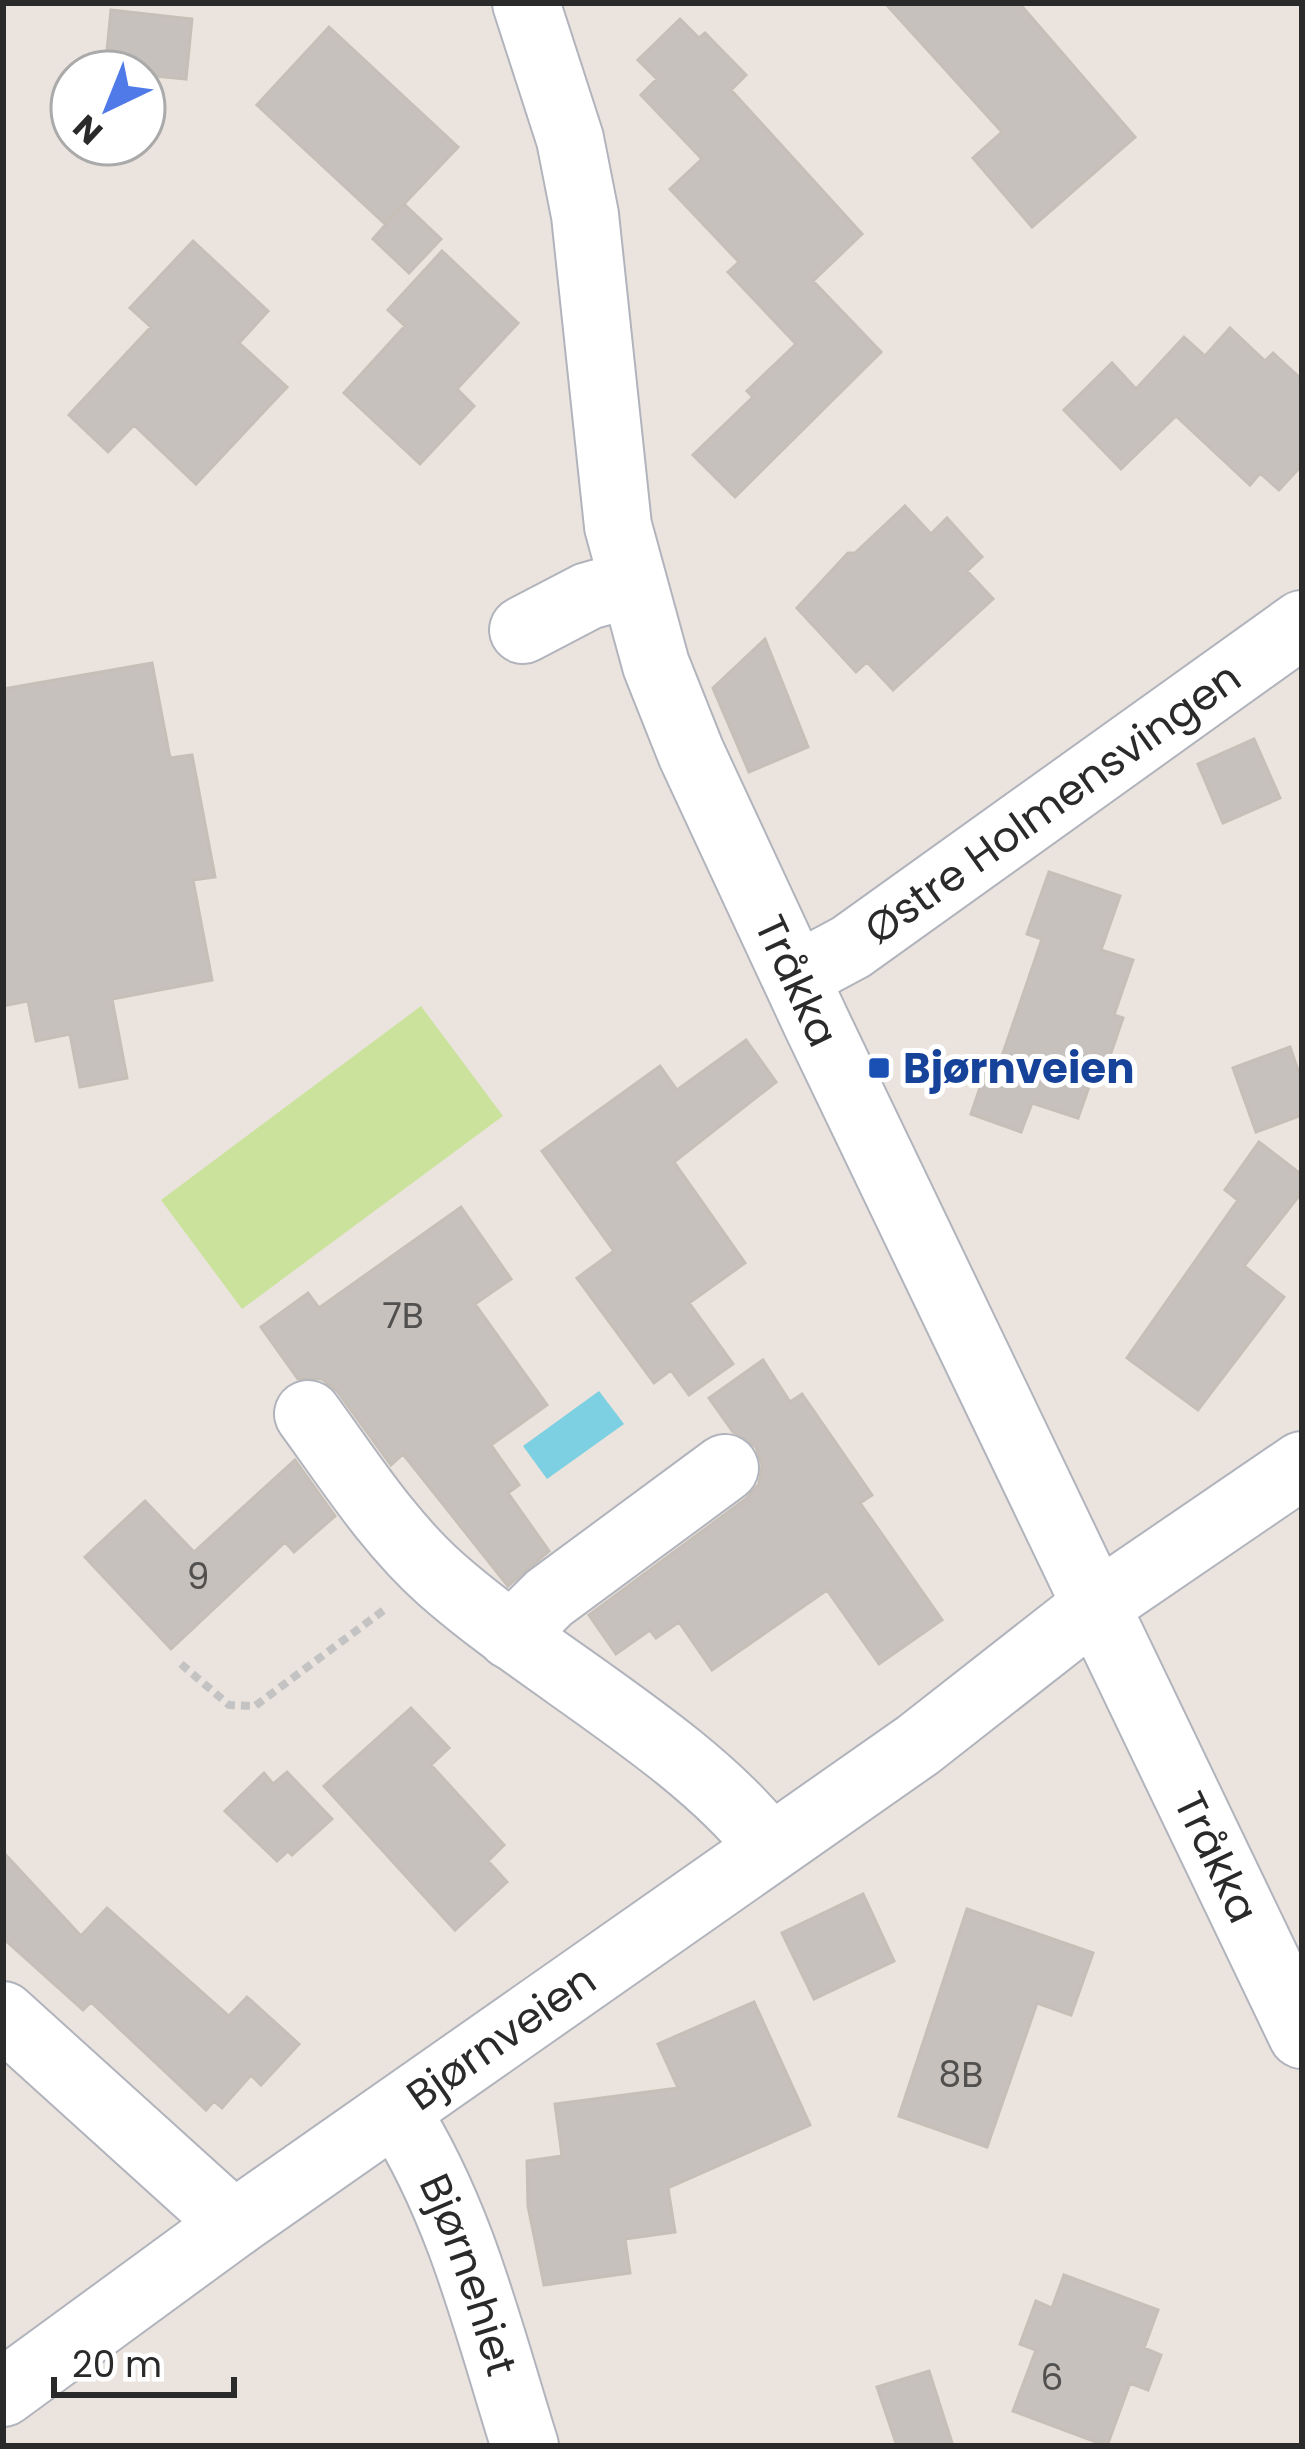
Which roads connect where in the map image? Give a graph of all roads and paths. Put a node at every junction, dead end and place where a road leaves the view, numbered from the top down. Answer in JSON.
{"nodes":[{"id":1,"x":526,"y":3,"type":"edge"},
{"id":2,"x":631,"y":584,"type":"junction"},
{"id":3,"x":1302,"y":624,"type":"edge"},
{"id":4,"x":523,"y":630,"type":"dead end"},
{"id":5,"x":797,"y":976,"type":"junction"},
{"id":6,"x":308,"y":1414,"type":"dead end"},
{"id":7,"x":1302,"y":1465,"type":"edge"},
{"id":8,"x":725,"y":1468,"type":"dead end"},
{"id":9,"x":433,"y":1572,"type":"junction"},
{"id":10,"x":1094,"y":1607,"type":"junction"},
{"id":11,"x":512,"y":1636,"type":"junction"},
{"id":12,"x":181,"y":1664,"type":"dead end"},
{"id":13,"x":769,"y":1846,"type":"junction"},
{"id":14,"x":3,"y":2015,"type":"edge"},
{"id":15,"x":1302,"y":2035,"type":"edge"},
{"id":16,"x":396,"y":2111,"type":"junction"},
{"id":17,"x":233,"y":2224,"type":"junction"},
{"id":18,"x":3,"y":2393,"type":"edge"},
{"id":19,"x":525,"y":2446,"type":"edge"}],
"edges":[{"from":1,"to":2,"type":"street","name":"Tråkka"},
{"from":2,"to":4,"type":"street"},
{"from":2,"to":5,"type":"street","name":"Tråkka"},
{"from":3,"to":5,"type":"street","name":"Østre Holmensvingen"},
{"from":5,"to":10,"type":"street","name":"Tråkka"},
{"from":6,"to":9,"type":"street"},
{"from":7,"to":10,"type":"street","name":"Bjørnveien"},
{"from":8,"to":11,"type":"street"},
{"from":9,"to":11,"type":"street"},
{"from":9,"to":12,"type":"path"},
{"from":10,"to":13,"type":"street","name":"Bjørnveien"},
{"from":10,"to":15,"type":"street","name":"Tråkka"},
{"from":11,"to":13,"type":"street"},
{"from":13,"to":16,"type":"street","name":"Bjørnveien"},
{"from":14,"to":17,"type":"street"},
{"from":16,"to":17,"type":"street","name":"Bjørnveien"},
{"from":16,"to":19,"type":"street","name":"Bjørnehiet"},
{"from":17,"to":18,"type":"street","name":"Bjørnveien"}]}
